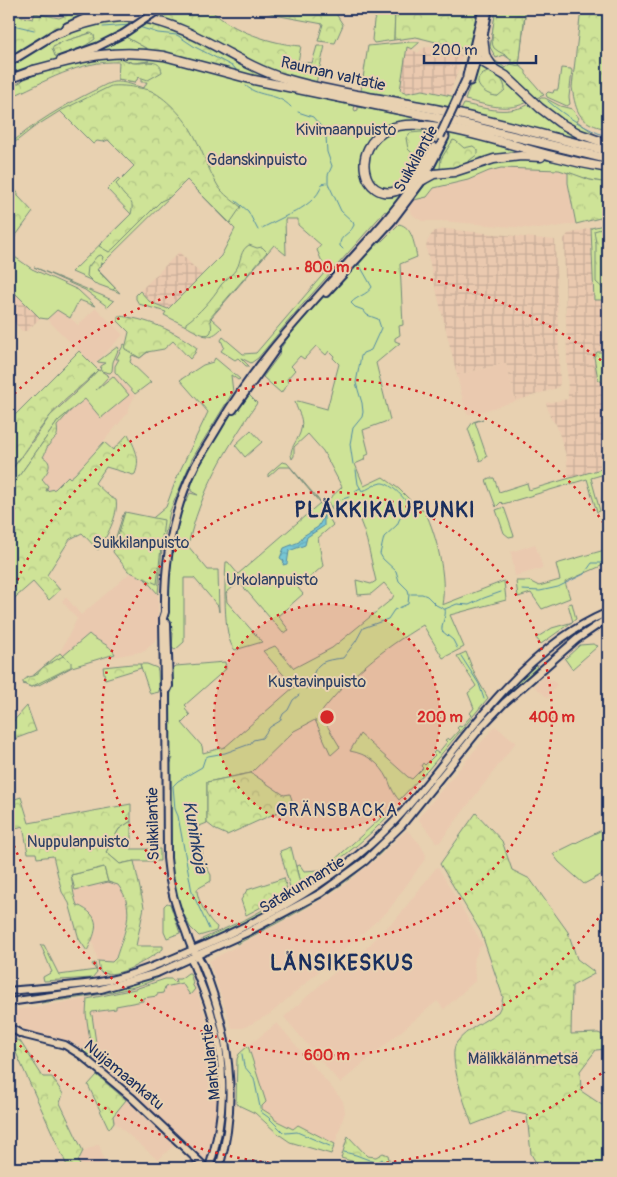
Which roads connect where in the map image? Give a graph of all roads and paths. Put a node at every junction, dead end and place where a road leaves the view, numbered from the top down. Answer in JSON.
{"nodes":[{"id":1,"x":106,"y":9,"type":"edge"},
{"id":2,"x":161,"y":9,"type":"edge"},
{"id":3,"x":483,"y":9,"type":"edge"},
{"id":4,"x":488,"y":9,"type":"edge"},
{"id":5,"x":53,"y":35,"type":"junction"},
{"id":6,"x":483,"y":36,"type":"junction"},
{"id":7,"x":95,"y":48,"type":"joint"},
{"id":8,"x":474,"y":58,"type":"junction"},
{"id":9,"x":9,"y":62,"type":"edge"},
{"id":10,"x":494,"y":68,"type":"junction"},
{"id":11,"x":30,"y":71,"type":"junction"},
{"id":12,"x":9,"y":79,"type":"edge"},
{"id":13,"x":608,"y":144,"type":"edge"},
{"id":14,"x":608,"y":151,"type":"edge"},
{"id":15,"x":551,"y":156,"type":"junction"},
{"id":16,"x":608,"y":159,"type":"edge"},
{"id":17,"x":608,"y":168,"type":"edge"},
{"id":18,"x":420,"y":178,"type":"junction"},
{"id":19,"x":608,"y":612,"type":"edge"},
{"id":20,"x":608,"y":618,"type":"edge"},
{"id":21,"x":196,"y":953,"type":"junction"},
{"id":22,"x":191,"y":958,"type":"junction"},
{"id":23,"x":9,"y":992,"type":"edge"},
{"id":24,"x":9,"y":1002,"type":"edge"},
{"id":25,"x":9,"y":1027,"type":"edge"},
{"id":26,"x":208,"y":1168,"type":"edge"},
{"id":27,"x":219,"y":1168,"type":"edge"}],
"edges":[{"from":1,"to":5,"type":"main road"},
{"from":2,"to":7,"type":"main road","bridge":true},
{"from":3,"to":8,"type":"main road","name":"Suikkilantie"},
{"from":4,"to":6,"type":"main road","name":"Suikkilantie"},
{"from":5,"to":9,"type":"main road","name":"Rauman valtatie"},
{"from":5,"to":14,"type":"highway","name":"Rauman valtatie"},
{"from":6,"to":8,"type":"main road","name":"Suikkilantie"},
{"from":6,"to":10,"type":"highway"},
{"from":7,"to":11,"type":"main road"},
{"from":8,"to":10,"type":"highway"},
{"from":8,"to":18,"type":"main road","name":"Suikkilantie"},
{"from":10,"to":13,"type":"highway"},
{"from":11,"to":12,"type":"main road","name":"Rauman valtatie"},
{"from":11,"to":16,"type":"highway","name":"Rauman valtatie"},
{"from":15,"to":17,"type":"highway"},
{"from":15,"to":18,"type":"highway"},
{"from":15,"to":18,"type":"highway"},
{"from":18,"to":21,"type":"main road","name":"Suikkilantie"},
{"from":19,"to":21,"type":"main road","name":"Satakunnantie"},
{"from":20,"to":21,"type":"main road","name":"Satakunnantie"},
{"from":21,"to":22,"type":"main road","name":"Satakunnantie"},
{"from":21,"to":23,"type":"main road","name":"Satakunnantie"},
{"from":21,"to":27,"type":"main road","name":"Markulantie"},
{"from":22,"to":24,"type":"main road","name":"Satakunnantie"},
{"from":22,"to":26,"type":"main road","name":"Markulantie"},
{"from":25,"to":26,"type":"main road","name":"Nuijamaankatu"}]}
